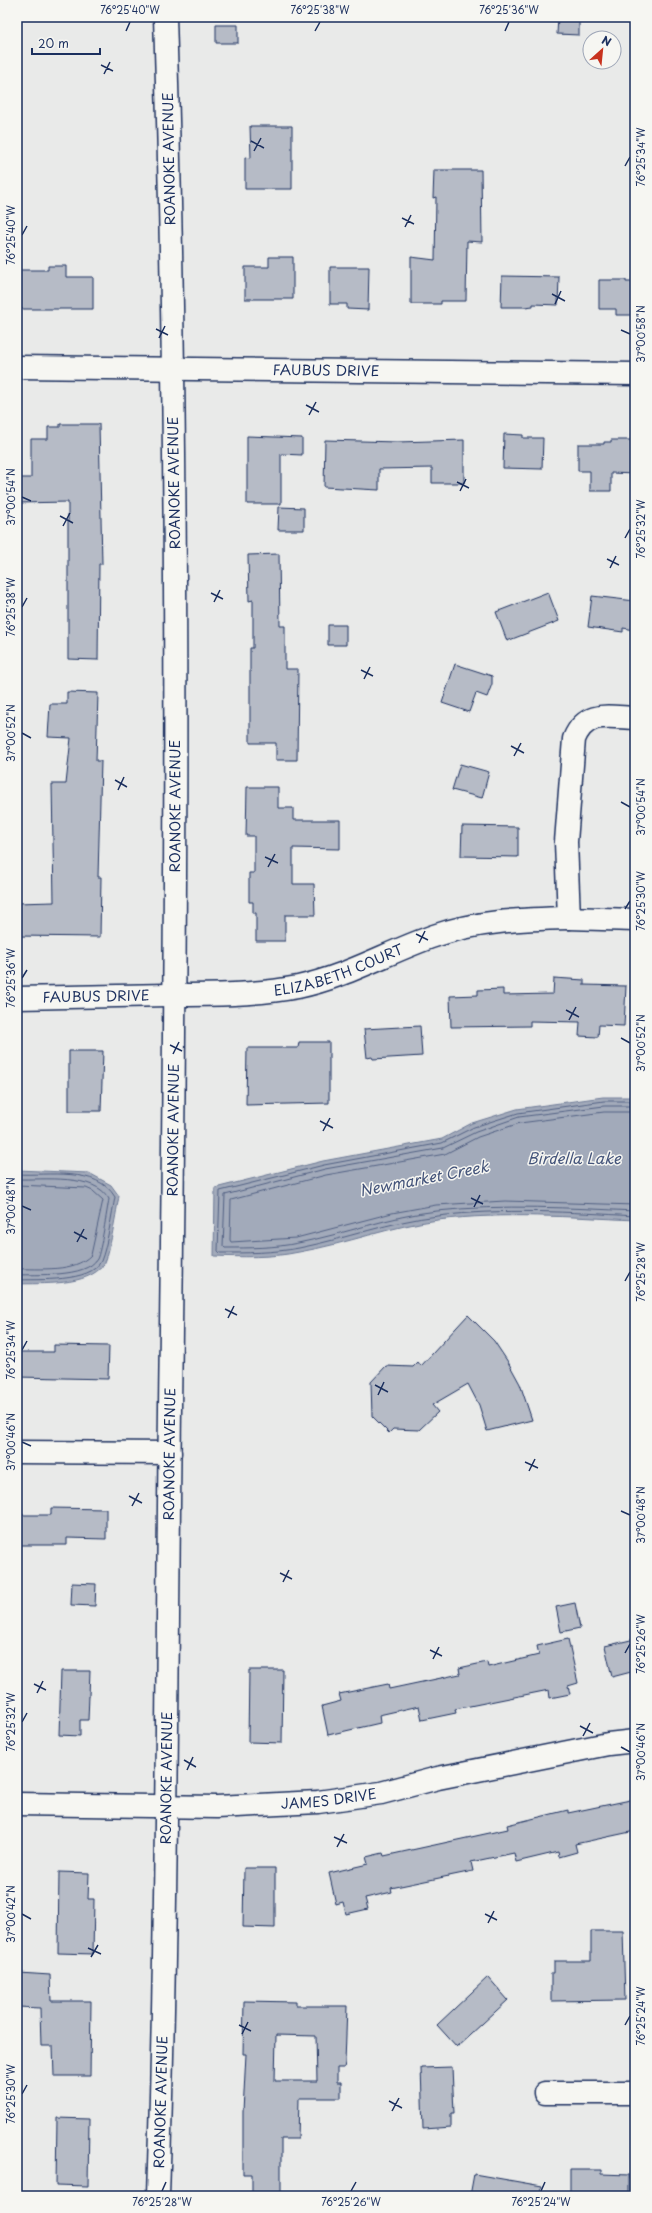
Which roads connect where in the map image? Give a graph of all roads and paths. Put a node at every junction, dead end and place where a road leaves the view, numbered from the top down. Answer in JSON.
{"nodes":[{"id":1,"x":165,"y":17,"type":"edge"},
{"id":2,"x":17,"y":367,"type":"edge"},
{"id":3,"x":172,"y":369,"type":"junction"},
{"id":4,"x":635,"y":374,"type":"edge"},
{"id":5,"x":635,"y":718,"type":"edge"},
{"id":6,"x":569,"y":918,"type":"junction"},
{"id":7,"x":635,"y":920,"type":"edge"},
{"id":8,"x":176,"y":995,"type":"junction"},
{"id":9,"x":17,"y":998,"type":"edge"},
{"id":10,"x":17,"y":1452,"type":"edge"},
{"id":11,"x":170,"y":1453,"type":"junction"},
{"id":12,"x":635,"y":1741,"type":"edge"},
{"id":13,"x":17,"y":1804,"type":"edge"},
{"id":14,"x":168,"y":1807,"type":"junction"},
{"id":15,"x":545,"y":2092,"type":"dead end"},
{"id":16,"x":635,"y":2092,"type":"edge"},
{"id":17,"x":158,"y":2196,"type":"edge"}],
"edges":[{"from":1,"to":3,"type":"street","name":"ROANOKE AVENUE"},
{"from":2,"to":3,"type":"street","name":"FAUBUS DRIVE"},
{"from":3,"to":4,"type":"street","name":"FAUBUS DRIVE"},
{"from":3,"to":8,"type":"street","name":"ROANOKE AVENUE"},
{"from":5,"to":6,"type":"street"},
{"from":6,"to":7,"type":"street","name":"ELIZABETH COURT"},
{"from":6,"to":8,"type":"street","name":"ELIZABETH COURT"},
{"from":8,"to":9,"type":"street","name":"FAUBUS DRIVE"},
{"from":8,"to":11,"type":"street","name":"ROANOKE AVENUE"},
{"from":10,"to":11,"type":"street"},
{"from":11,"to":14,"type":"street","name":"ROANOKE AVENUE"},
{"from":12,"to":14,"type":"street","name":"JAMES DRIVE"},
{"from":13,"to":14,"type":"street","name":"JAMES DRIVE"},
{"from":14,"to":17,"type":"street","name":"ROANOKE AVENUE"},
{"from":15,"to":16,"type":"street"}]}
